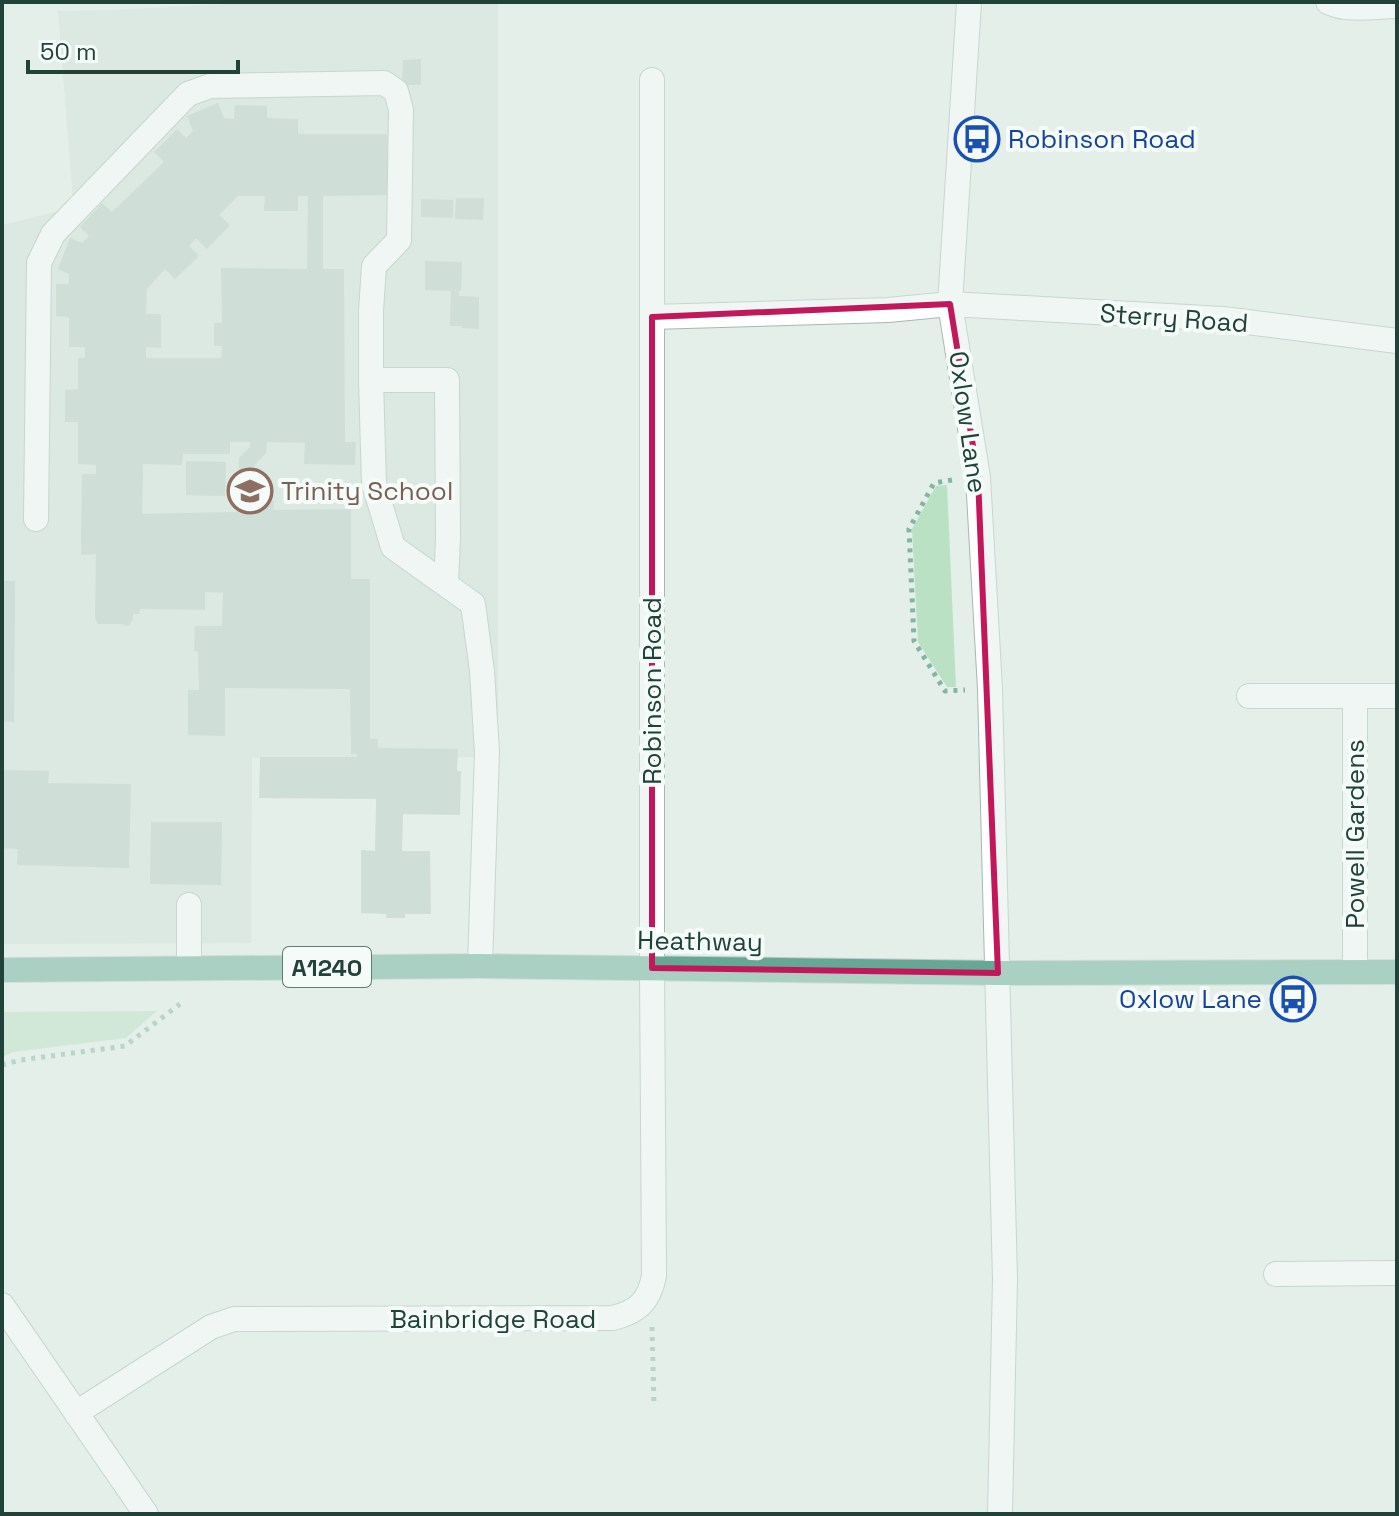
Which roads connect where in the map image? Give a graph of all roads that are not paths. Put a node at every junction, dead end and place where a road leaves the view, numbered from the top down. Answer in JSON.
{"nodes":[{"id":1,"x":969,"y":2,"type":"edge"},
{"id":2,"x":1328,"y":2,"type":"edge"},
{"id":3,"x":1397,"y":6,"type":"edge"},
{"id":4,"x":652,"y":80,"type":"dead end"},
{"id":5,"x":950,"y":304,"type":"junction"},
{"id":6,"x":652,"y":317,"type":"junction"},
{"id":7,"x":1397,"y":341,"type":"edge"},
{"id":8,"x":371,"y":380,"type":"junction"},
{"id":9,"x":36,"y":519,"type":"dead end"},
{"id":10,"x":446,"y":584,"type":"junction"},
{"id":11,"x":1249,"y":696,"type":"dead end"},
{"id":12,"x":1355,"y":696,"type":"junction"},
{"id":13,"x":1397,"y":696,"type":"edge"},
{"id":14,"x":189,"y":905,"type":"dead end"},
{"id":15,"x":480,"y":966,"type":"junction"},
{"id":16,"x":189,"y":967,"type":"junction"},
{"id":17,"x":652,"y":968,"type":"junction"},
{"id":18,"x":2,"y":970,"type":"edge"},
{"id":19,"x":1355,"y":972,"type":"junction"},
{"id":20,"x":1397,"y":972,"type":"edge"},
{"id":21,"x":998,"y":973,"type":"junction"},
{"id":22,"x":1397,"y":1273,"type":"edge"},
{"id":23,"x":1276,"y":1274,"type":"dead end"},
{"id":24,"x":2,"y":1305,"type":"edge"},
{"id":25,"x":76,"y":1413,"type":"junction"},
{"id":26,"x":146,"y":1514,"type":"edge"},
{"id":27,"x":1000,"y":1514,"type":"edge"}],
"edges":[{"from":1,"to":5,"type":"street","name":"Oxlow Lane"},
{"from":2,"to":3,"type":"street"},
{"from":4,"to":6,"type":"street","name":"Robinson Road"},
{"from":5,"to":6,"type":"street"},
{"from":5,"to":7,"type":"street","name":"Sterry Road"},
{"from":5,"to":21,"type":"street","name":"Oxlow Lane"},
{"from":6,"to":17,"type":"street","name":"Robinson Road"},
{"from":8,"to":9,"type":"street"},
{"from":8,"to":10,"type":"street"},
{"from":8,"to":10,"type":"street"},
{"from":10,"to":15,"type":"street"},
{"from":11,"to":12,"type":"street"},
{"from":12,"to":13,"type":"street"},
{"from":12,"to":19,"type":"street","name":"Powell Gardens"},
{"from":14,"to":16,"type":"street"},
{"from":15,"to":16,"type":"main road","name":"Heathway","number":"A1240"},
{"from":15,"to":17,"type":"main road","name":"Heathway","number":"A1240"},
{"from":16,"to":18,"type":"main road","name":"Heathway","number":"A1240"},
{"from":17,"to":21,"type":"main road","name":"Heathway","number":"A1240"},
{"from":17,"to":25,"type":"street","name":"Bainbridge Road"},
{"from":19,"to":20,"type":"main road","name":"Heathway","number":"A1240"},
{"from":19,"to":21,"type":"main road","name":"Heathway","number":"A1240"},
{"from":21,"to":27,"type":"street","name":"Oxlow Lane"},
{"from":22,"to":23,"type":"street"},
{"from":24,"to":25,"type":"street"},
{"from":25,"to":26,"type":"street"}]}
